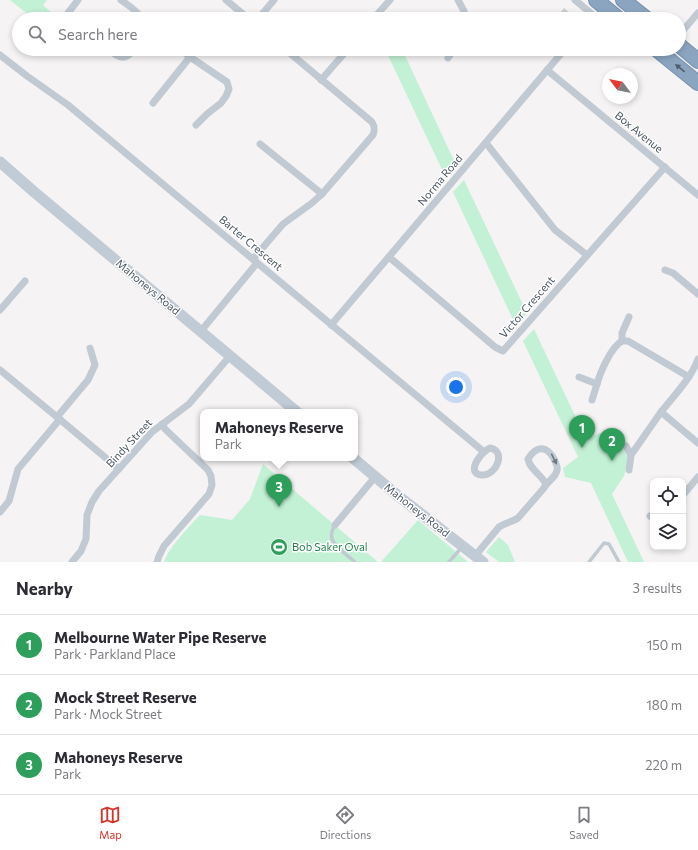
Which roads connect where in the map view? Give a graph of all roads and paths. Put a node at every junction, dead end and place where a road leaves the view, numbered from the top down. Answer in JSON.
{"nodes":[{"id":1,"x":78,"y":0,"type":"edge"},
{"id":2,"x":121,"y":0,"type":"edge"},
{"id":3,"x":226,"y":0,"type":"edge"},
{"id":4,"x":274,"y":0,"type":"edge"},
{"id":5,"x":390,"y":0,"type":"edge"},
{"id":6,"x":458,"y":0,"type":"edge"},
{"id":7,"x":575,"y":0,"type":"edge"},
{"id":8,"x":596,"y":0,"type":"edge"},
{"id":9,"x":623,"y":0,"type":"edge"},
{"id":10,"x":69,"y":12,"type":"edge"},
{"id":11,"x":136,"y":12,"type":"edge"},
{"id":12,"x":241,"y":12,"type":"edge"},
{"id":13,"x":264,"y":12,"type":"edge"},
{"id":14,"x":379,"y":12,"type":"edge"},
{"id":15,"x":464,"y":12,"type":"edge"},
{"id":16,"x":588,"y":12,"type":"edge"},
{"id":17,"x":611,"y":12,"type":"edge"},
{"id":18,"x":638,"y":12,"type":"edge"},
{"id":19,"x":698,"y":13,"type":"edge"},
{"id":20,"x":686,"y":27,"type":"edge"},
{"id":21,"x":686,"y":51,"type":"edge"},
{"id":22,"x":0,"y":55,"type":"edge"},
{"id":23,"x":118,"y":56,"type":"edge"},
{"id":24,"x":128,"y":56,"type":"edge"},
{"id":25,"x":293,"y":56,"type":"edge"},
{"id":26,"x":342,"y":56,"type":"edge"},
{"id":27,"x":559,"y":56,"type":"edge"},
{"id":28,"x":668,"y":56,"type":"edge"},
{"id":29,"x":190,"y":57,"type":"joint"},
{"id":30,"x":698,"y":61,"type":"edge"},
{"id":31,"x":547,"y":70,"type":"junction"},
{"id":32,"x":321,"y":80,"type":"junction"},
{"id":33,"x":698,"y":83,"type":"edge"},
{"id":34,"x":153,"y":103,"type":"dead end"},
{"id":35,"x":196,"y":125,"type":"dead end"},
{"id":36,"x":486,"y":143,"type":"junction"},
{"id":37,"x":260,"y":144,"type":"dead end"},
{"id":38,"x":0,"y":162,"type":"edge"},
{"id":39,"x":665,"y":167,"type":"junction"},
{"id":40,"x":322,"y":194,"type":"junction"},
{"id":41,"x":698,"y":195,"type":"edge"},
{"id":42,"x":587,"y":255,"type":"junction"},
{"id":43,"x":389,"y":257,"type":"junction"},
{"id":44,"x":255,"y":261,"type":"junction"},
{"id":45,"x":665,"y":270,"type":"dead end"},
{"id":46,"x":25,"y":281,"type":"dead end"},
{"id":47,"x":698,"y":294,"type":"edge"},
{"id":48,"x":0,"y":310,"type":"edge"},
{"id":49,"x":629,"y":317,"type":"dead end"},
{"id":50,"x":332,"y":325,"type":"junction"},
{"id":51,"x":200,"y":331,"type":"junction"},
{"id":52,"x":622,"y":341,"type":"junction"},
{"id":53,"x":90,"y":348,"type":"dead end"},
{"id":54,"x":230,"y":356,"type":"junction"},
{"id":55,"x":697,"y":363,"type":"edge"},
{"id":56,"x":0,"y":371,"type":"edge"},
{"id":57,"x":579,"y":377,"type":"dead end"},
{"id":58,"x":689,"y":377,"type":"junction"},
{"id":59,"x":597,"y":384,"type":"junction"},
{"id":60,"x":592,"y":400,"type":"dead end"},
{"id":61,"x":293,"y":409,"type":"edge"},
{"id":62,"x":661,"y":412,"type":"junction"},
{"id":63,"x":59,"y":418,"type":"junction"},
{"id":64,"x":162,"y":424,"type":"junction"},
{"id":65,"x":698,"y":443,"type":"edge"},
{"id":66,"x":626,"y":446,"type":"dead end"},
{"id":67,"x":484,"y":452,"type":"dead end"},
{"id":68,"x":631,"y":455,"type":"junction"},
{"id":69,"x":356,"y":461,"type":"edge"},
{"id":70,"x":119,"y":469,"type":"junction"},
{"id":71,"x":630,"y":470,"type":"dead end"},
{"id":72,"x":375,"y":477,"type":"junction"},
{"id":73,"x":698,"y":477,"type":"edge"},
{"id":74,"x":546,"y":484,"type":"junction"},
{"id":75,"x":686,"y":491,"type":"edge"},
{"id":76,"x":0,"y":512,"type":"edge"},
{"id":77,"x":335,"y":525,"type":"joint"},
{"id":78,"x":463,"y":546,"type":"junction"},
{"id":79,"x":479,"y":559,"type":"edge"},
{"id":80,"x":72,"y":562,"type":"edge"},
{"id":81,"x":157,"y":562,"type":"edge"},
{"id":82,"x":355,"y":562,"type":"edge"},
{"id":83,"x":449,"y":562,"type":"edge"},
{"id":84,"x":589,"y":562,"type":"edge"},
{"id":85,"x":619,"y":562,"type":"edge"}],
"edges":[{"from":1,"to":10,"type":"street"},
{"from":2,"to":11,"type":"street"},
{"from":3,"to":12,"type":"street"},
{"from":4,"to":13,"type":"street"},
{"from":5,"to":14,"type":"street"},
{"from":6,"to":15,"type":"street"},
{"from":7,"to":16,"type":"street"},
{"from":8,"to":17,"type":"highway"},
{"from":9,"to":18,"type":"highway"},
{"from":19,"to":20,"type":"street"},
{"from":21,"to":30,"type":"highway"},
{"from":22,"to":44,"type":"street","name":"Barter Crescent"},
{"from":23,"to":24,"type":"street"},
{"from":25,"to":32,"type":"street"},
{"from":26,"to":32,"type":"street"},
{"from":27,"to":31,"type":"street","name":"Norma Road"},
{"from":33,"to":28,"type":"highway","one_way":true},
{"from":29,"to":34,"type":"street"},
{"from":29,"to":35,"type":"street"},
{"from":31,"to":36,"type":"street","name":"Norma Road"},
{"from":31,"to":39,"type":"street","name":"Box Avenue"},
{"from":32,"to":40,"type":"street"},
{"from":36,"to":42,"type":"street"},
{"from":36,"to":43,"type":"street","name":"Norma Road"},
{"from":37,"to":40,"type":"street"},
{"from":38,"to":51,"type":"main road","name":"Mahoneys Road"},
{"from":39,"to":41,"type":"street","name":"Box Avenue"},
{"from":39,"to":42,"type":"street","name":"Victor Crescent"},
{"from":40,"to":44,"type":"street"},
{"from":42,"to":43,"type":"street","name":"Victor Crescent"},
{"from":43,"to":50,"type":"street","name":"Norma Road"},
{"from":44,"to":50,"type":"street","name":"Barter Crescent"},
{"from":44,"to":51,"type":"street"},
{"from":45,"to":47,"type":"street"},
{"from":46,"to":48,"type":"street"},
{"from":49,"to":52,"type":"street"},
{"from":50,"to":67,"type":"street","name":"Barter Crescent"},
{"from":51,"to":54,"type":"main road","name":"Mahoneys Road"},
{"from":52,"to":58,"type":"street"},
{"from":52,"to":59,"type":"street"},
{"from":53,"to":63,"type":"street"},
{"from":54,"to":61,"type":"main road","name":"Mahoneys Road"},
{"from":54,"to":64,"type":"street","name":"Bindy Street"},
{"from":55,"to":58,"type":"street"},
{"from":56,"to":63,"type":"street"},
{"from":57,"to":59,"type":"street"},
{"from":58,"to":62,"type":"street"},
{"from":59,"to":60,"type":"street"},
{"from":62,"to":65,"type":"street"},
{"from":62,"to":68,"type":"street"},
{"from":63,"to":70,"type":"street"},
{"from":63,"to":76,"type":"street"},
{"from":64,"to":70,"type":"street","name":"Bindy Street"},
{"from":64,"to":81,"type":"street"},
{"from":66,"to":68,"type":"street"},
{"from":68,"to":71,"type":"street"},
{"from":69,"to":72,"type":"main road","name":"Mahoneys Road"},
{"from":70,"to":80,"type":"street","name":"Bindy Street"},
{"from":72,"to":77,"type":"street"},
{"from":72,"to":78,"type":"main road","name":"Mahoneys Road"},
{"from":73,"to":75,"type":"street"},
{"from":74,"to":74,"type":"street","one_way":true},
{"from":74,"to":79,"type":"street"},
{"from":77,"to":82,"type":"lane"},
{"from":78,"to":79,"type":"main road","name":"Mahoneys Road"},
{"from":78,"to":83,"type":"lane"},
{"from":84,"to":85,"type":"lane"}]}
